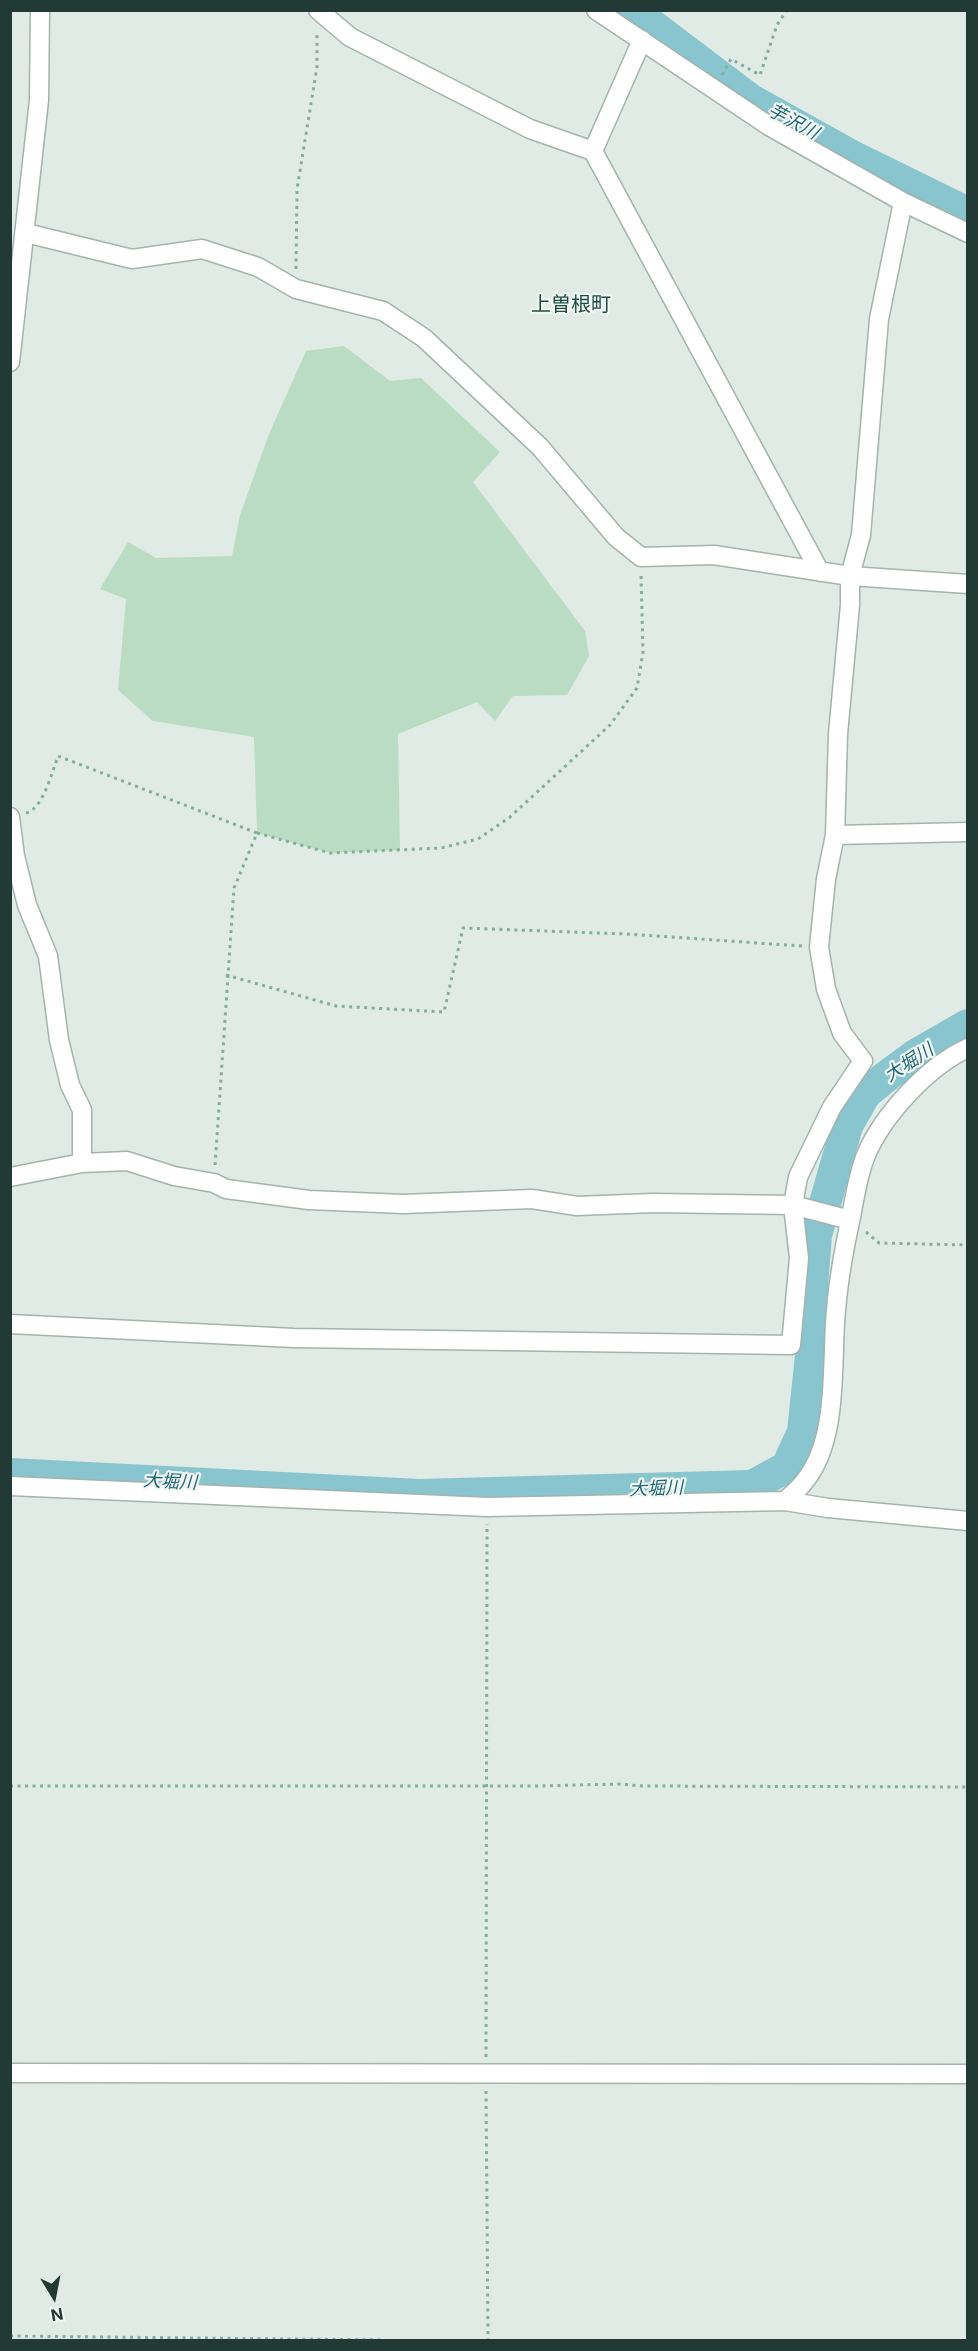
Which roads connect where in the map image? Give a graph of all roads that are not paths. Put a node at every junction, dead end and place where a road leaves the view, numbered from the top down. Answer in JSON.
{"nodes":[{"id":1,"x":40,"y":10,"type":"edge"},
{"id":2,"x":596,"y":10,"type":"edge"},
{"id":3,"x":318,"y":16,"type":"edge"},
{"id":4,"x":642,"y":40,"type":"junction"},
{"id":5,"x":593,"y":151,"type":"junction"},
{"id":6,"x":903,"y":202,"type":"junction"},
{"id":7,"x":968,"y":232,"type":"edge"},
{"id":8,"x":26,"y":233,"type":"junction"},
{"id":9,"x":10,"y":362,"type":"edge"},
{"id":10,"x":820,"y":572,"type":"junction"},
{"id":11,"x":850,"y":576,"type":"junction"},
{"id":12,"x":968,"y":584,"type":"edge"},
{"id":13,"x":11,"y":817,"type":"edge"},
{"id":14,"x":968,"y":832,"type":"edge"},
{"id":15,"x":835,"y":835,"type":"junction"},
{"id":16,"x":968,"y":1048,"type":"edge"},
{"id":17,"x":82,"y":1163,"type":"junction"},
{"id":18,"x":10,"y":1177,"type":"edge"},
{"id":19,"x":794,"y":1205,"type":"junction"},
{"id":20,"x":849,"y":1220,"type":"junction"},
{"id":21,"x":10,"y":1324,"type":"edge"},
{"id":22,"x":10,"y":1486,"type":"edge"},
{"id":23,"x":785,"y":1501,"type":"junction"},
{"id":24,"x":968,"y":1521,"type":"edge"},
{"id":25,"x":10,"y":2073,"type":"edge"},
{"id":26,"x":968,"y":2074,"type":"edge"}],
"edges":[{"from":1,"to":8,"type":"street"},
{"from":2,"to":4,"type":"street"},
{"from":3,"to":5,"type":"street"},
{"from":4,"to":5,"type":"street"},
{"from":4,"to":6,"type":"street"},
{"from":5,"to":10,"type":"street"},
{"from":6,"to":7,"type":"street"},
{"from":6,"to":11,"type":"street"},
{"from":8,"to":9,"type":"street"},
{"from":8,"to":10,"type":"street"},
{"from":10,"to":11,"type":"street"},
{"from":11,"to":12,"type":"street"},
{"from":11,"to":15,"type":"street"},
{"from":13,"to":17,"type":"street"},
{"from":14,"to":15,"type":"street"},
{"from":15,"to":19,"type":"street"},
{"from":16,"to":20,"type":"street"},
{"from":17,"to":18,"type":"street"},
{"from":17,"to":19,"type":"street"},
{"from":19,"to":20,"type":"street"},
{"from":19,"to":21,"type":"street"},
{"from":20,"to":23,"type":"street"},
{"from":22,"to":23,"type":"street"},
{"from":23,"to":24,"type":"street"},
{"from":25,"to":26,"type":"street"}]}
